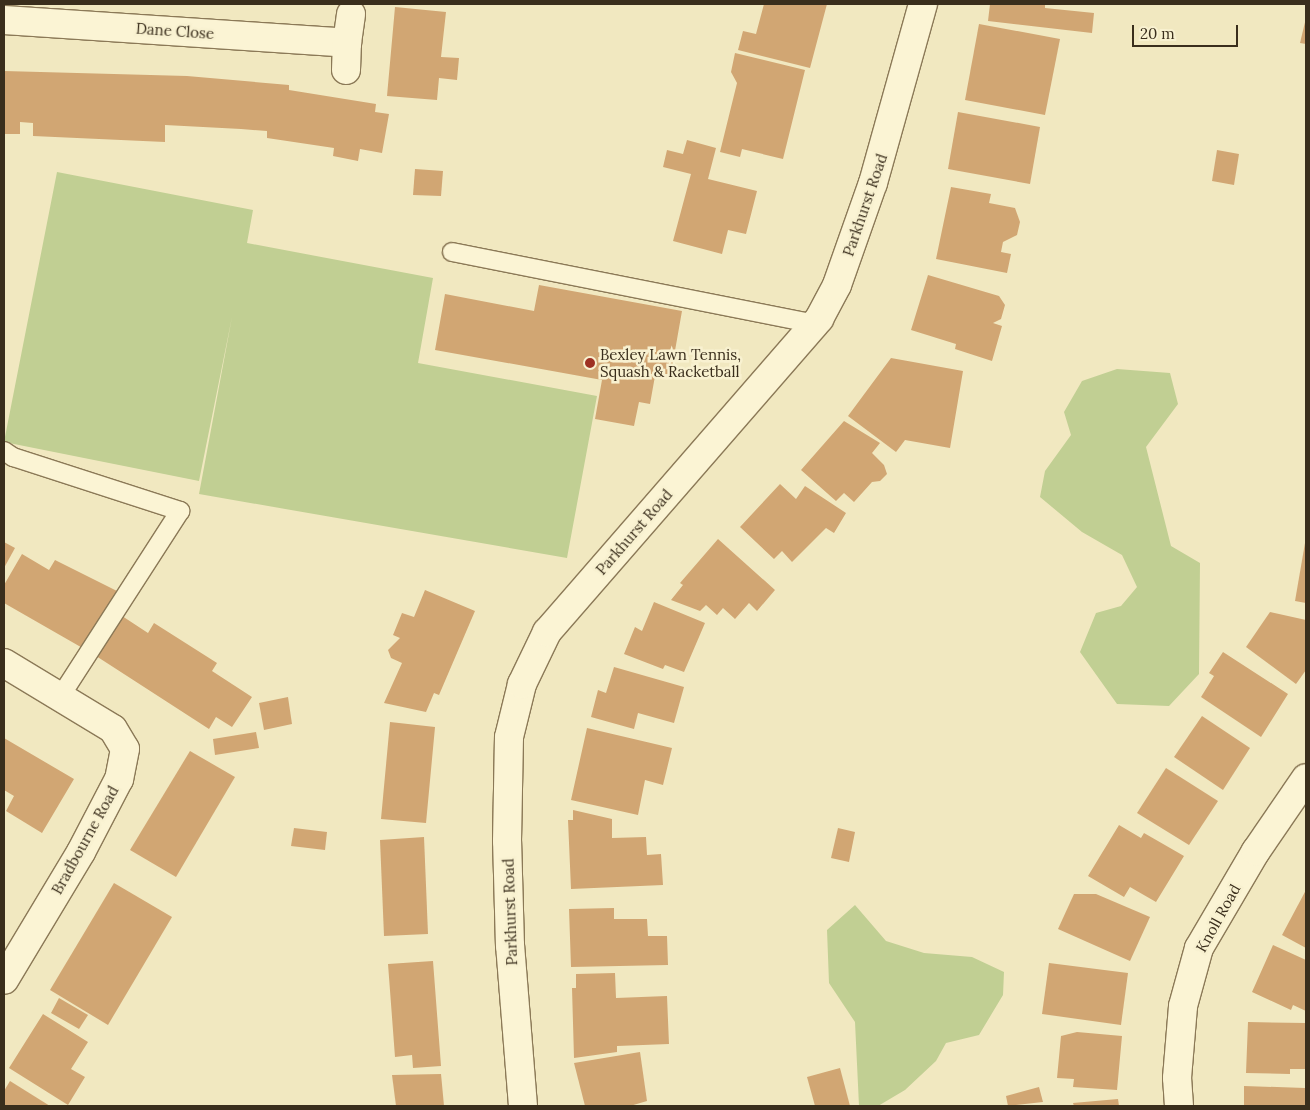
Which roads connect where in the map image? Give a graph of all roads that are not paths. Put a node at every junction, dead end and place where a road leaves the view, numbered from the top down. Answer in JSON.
{"nodes":[{"id":1,"x":922,"y":4,"type":"edge"},
{"id":2,"x":350,"y":14,"type":"dead end"},
{"id":3,"x":4,"y":20,"type":"edge"},
{"id":4,"x":347,"y":43,"type":"junction"},
{"id":5,"x":346,"y":70,"type":"dead end"},
{"id":6,"x":452,"y":252,"type":"dead end"},
{"id":7,"x":816,"y":324,"type":"junction"},
{"id":8,"x":4,"y":451,"type":"edge"},
{"id":9,"x":4,"y":663,"type":"edge"},
{"id":10,"x":60,"y":696,"type":"junction"},
{"id":11,"x":1306,"y":778,"type":"edge"},
{"id":12,"x":5,"y":976,"type":"edge"},
{"id":13,"x":524,"y":1106,"type":"edge"},
{"id":14,"x":1179,"y":1106,"type":"edge"}],
"edges":[{"from":1,"to":7,"type":"street","name":"Parkhurst Road"},
{"from":2,"to":4,"type":"street"},
{"from":3,"to":4,"type":"street","name":"Dane Close"},
{"from":4,"to":5,"type":"street"},
{"from":6,"to":7,"type":"lane"},
{"from":7,"to":13,"type":"street","name":"Parkhurst Road"},
{"from":8,"to":10,"type":"lane"},
{"from":9,"to":10,"type":"street","name":"Bradbourne Road"},
{"from":10,"to":12,"type":"street","name":"Bradbourne Road"},
{"from":11,"to":14,"type":"street","name":"Knoll Road"}]}
